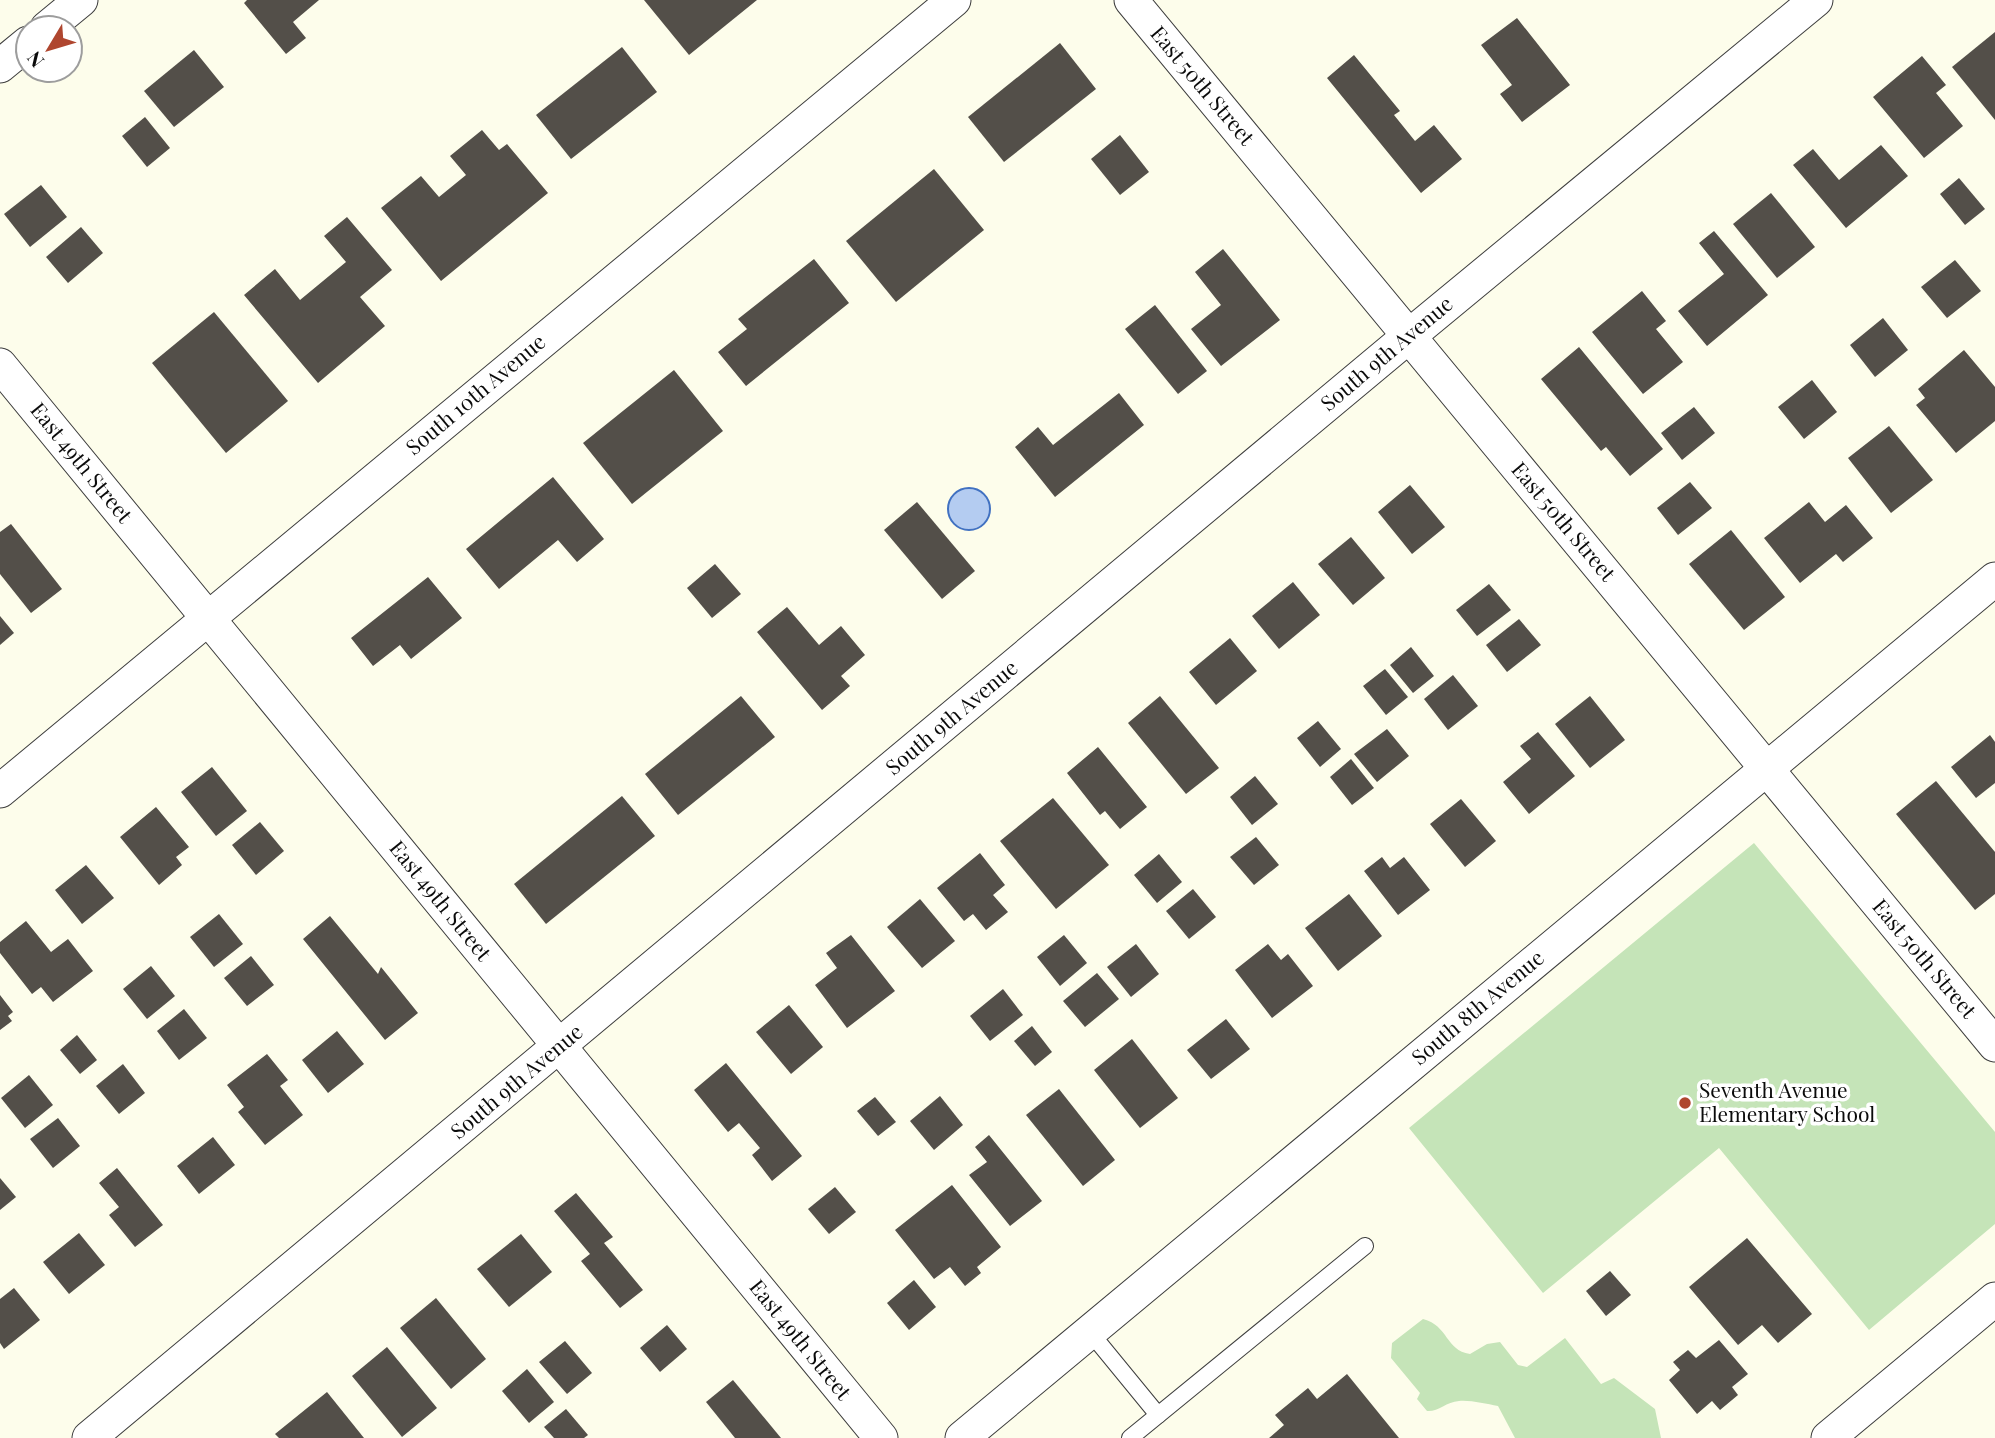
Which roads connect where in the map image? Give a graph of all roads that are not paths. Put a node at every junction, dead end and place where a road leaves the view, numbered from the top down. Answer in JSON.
{"nodes":[{"id":1,"x":81,"y":0,"type":"edge"},
{"id":2,"x":954,"y":0,"type":"edge"},
{"id":3,"x":1131,"y":0,"type":"edge"},
{"id":4,"x":1816,"y":0,"type":"edge"},
{"id":5,"x":64,"y":14,"type":"edge"},
{"id":6,"x":14,"y":54,"type":"edge"},
{"id":7,"x":0,"y":66,"type":"edge"},
{"id":8,"x":1409,"y":336,"type":"junction"},
{"id":9,"x":0,"y":365,"type":"edge"},
{"id":10,"x":1995,"y":579,"type":"edge"},
{"id":11,"x":208,"y":618,"type":"junction"},
{"id":12,"x":1767,"y":769,"type":"junction"},
{"id":13,"x":0,"y":791,"type":"edge"},
{"id":14,"x":1995,"y":1045,"type":"edge"},
{"id":15,"x":559,"y":1047,"type":"junction"},
{"id":16,"x":1365,"y":1246,"type":"dead end"},
{"id":17,"x":1995,"y":1299,"type":"edge"},
{"id":18,"x":1090,"y":1332,"type":"junction"},
{"id":19,"x":1158,"y":1415,"type":"junction"},
{"id":20,"x":89,"y":1438,"type":"edge"},
{"id":21,"x":881,"y":1438,"type":"edge"},
{"id":22,"x":962,"y":1438,"type":"edge"},
{"id":23,"x":1130,"y":1438,"type":"edge"},
{"id":24,"x":1828,"y":1438,"type":"edge"}],
"edges":[{"from":1,"to":5,"type":"street"},
{"from":2,"to":11,"type":"street","name":"South 10th Avenue"},
{"from":3,"to":8,"type":"street","name":"East 50th Street"},
{"from":4,"to":8,"type":"street","name":"South 9th Avenue"},
{"from":6,"to":7,"type":"street"},
{"from":8,"to":12,"type":"street","name":"East 50th Street"},
{"from":8,"to":15,"type":"street","name":"South 9th Avenue"},
{"from":9,"to":11,"type":"street","name":"East 49th Street"},
{"from":10,"to":12,"type":"street","name":"South 8th Avenue"},
{"from":11,"to":13,"type":"street","name":"South 10th Avenue"},
{"from":11,"to":15,"type":"street","name":"East 49th Street"},
{"from":12,"to":14,"type":"street","name":"East 50th Street"},
{"from":12,"to":18,"type":"street","name":"South 8th Avenue"},
{"from":15,"to":20,"type":"street","name":"South 9th Avenue"},
{"from":15,"to":21,"type":"street","name":"East 49th Street"},
{"from":16,"to":19,"type":"lane"},
{"from":17,"to":24,"type":"street"},
{"from":18,"to":19,"type":"lane"},
{"from":18,"to":22,"type":"street","name":"South 8th Avenue"},
{"from":19,"to":23,"type":"lane"}]}
